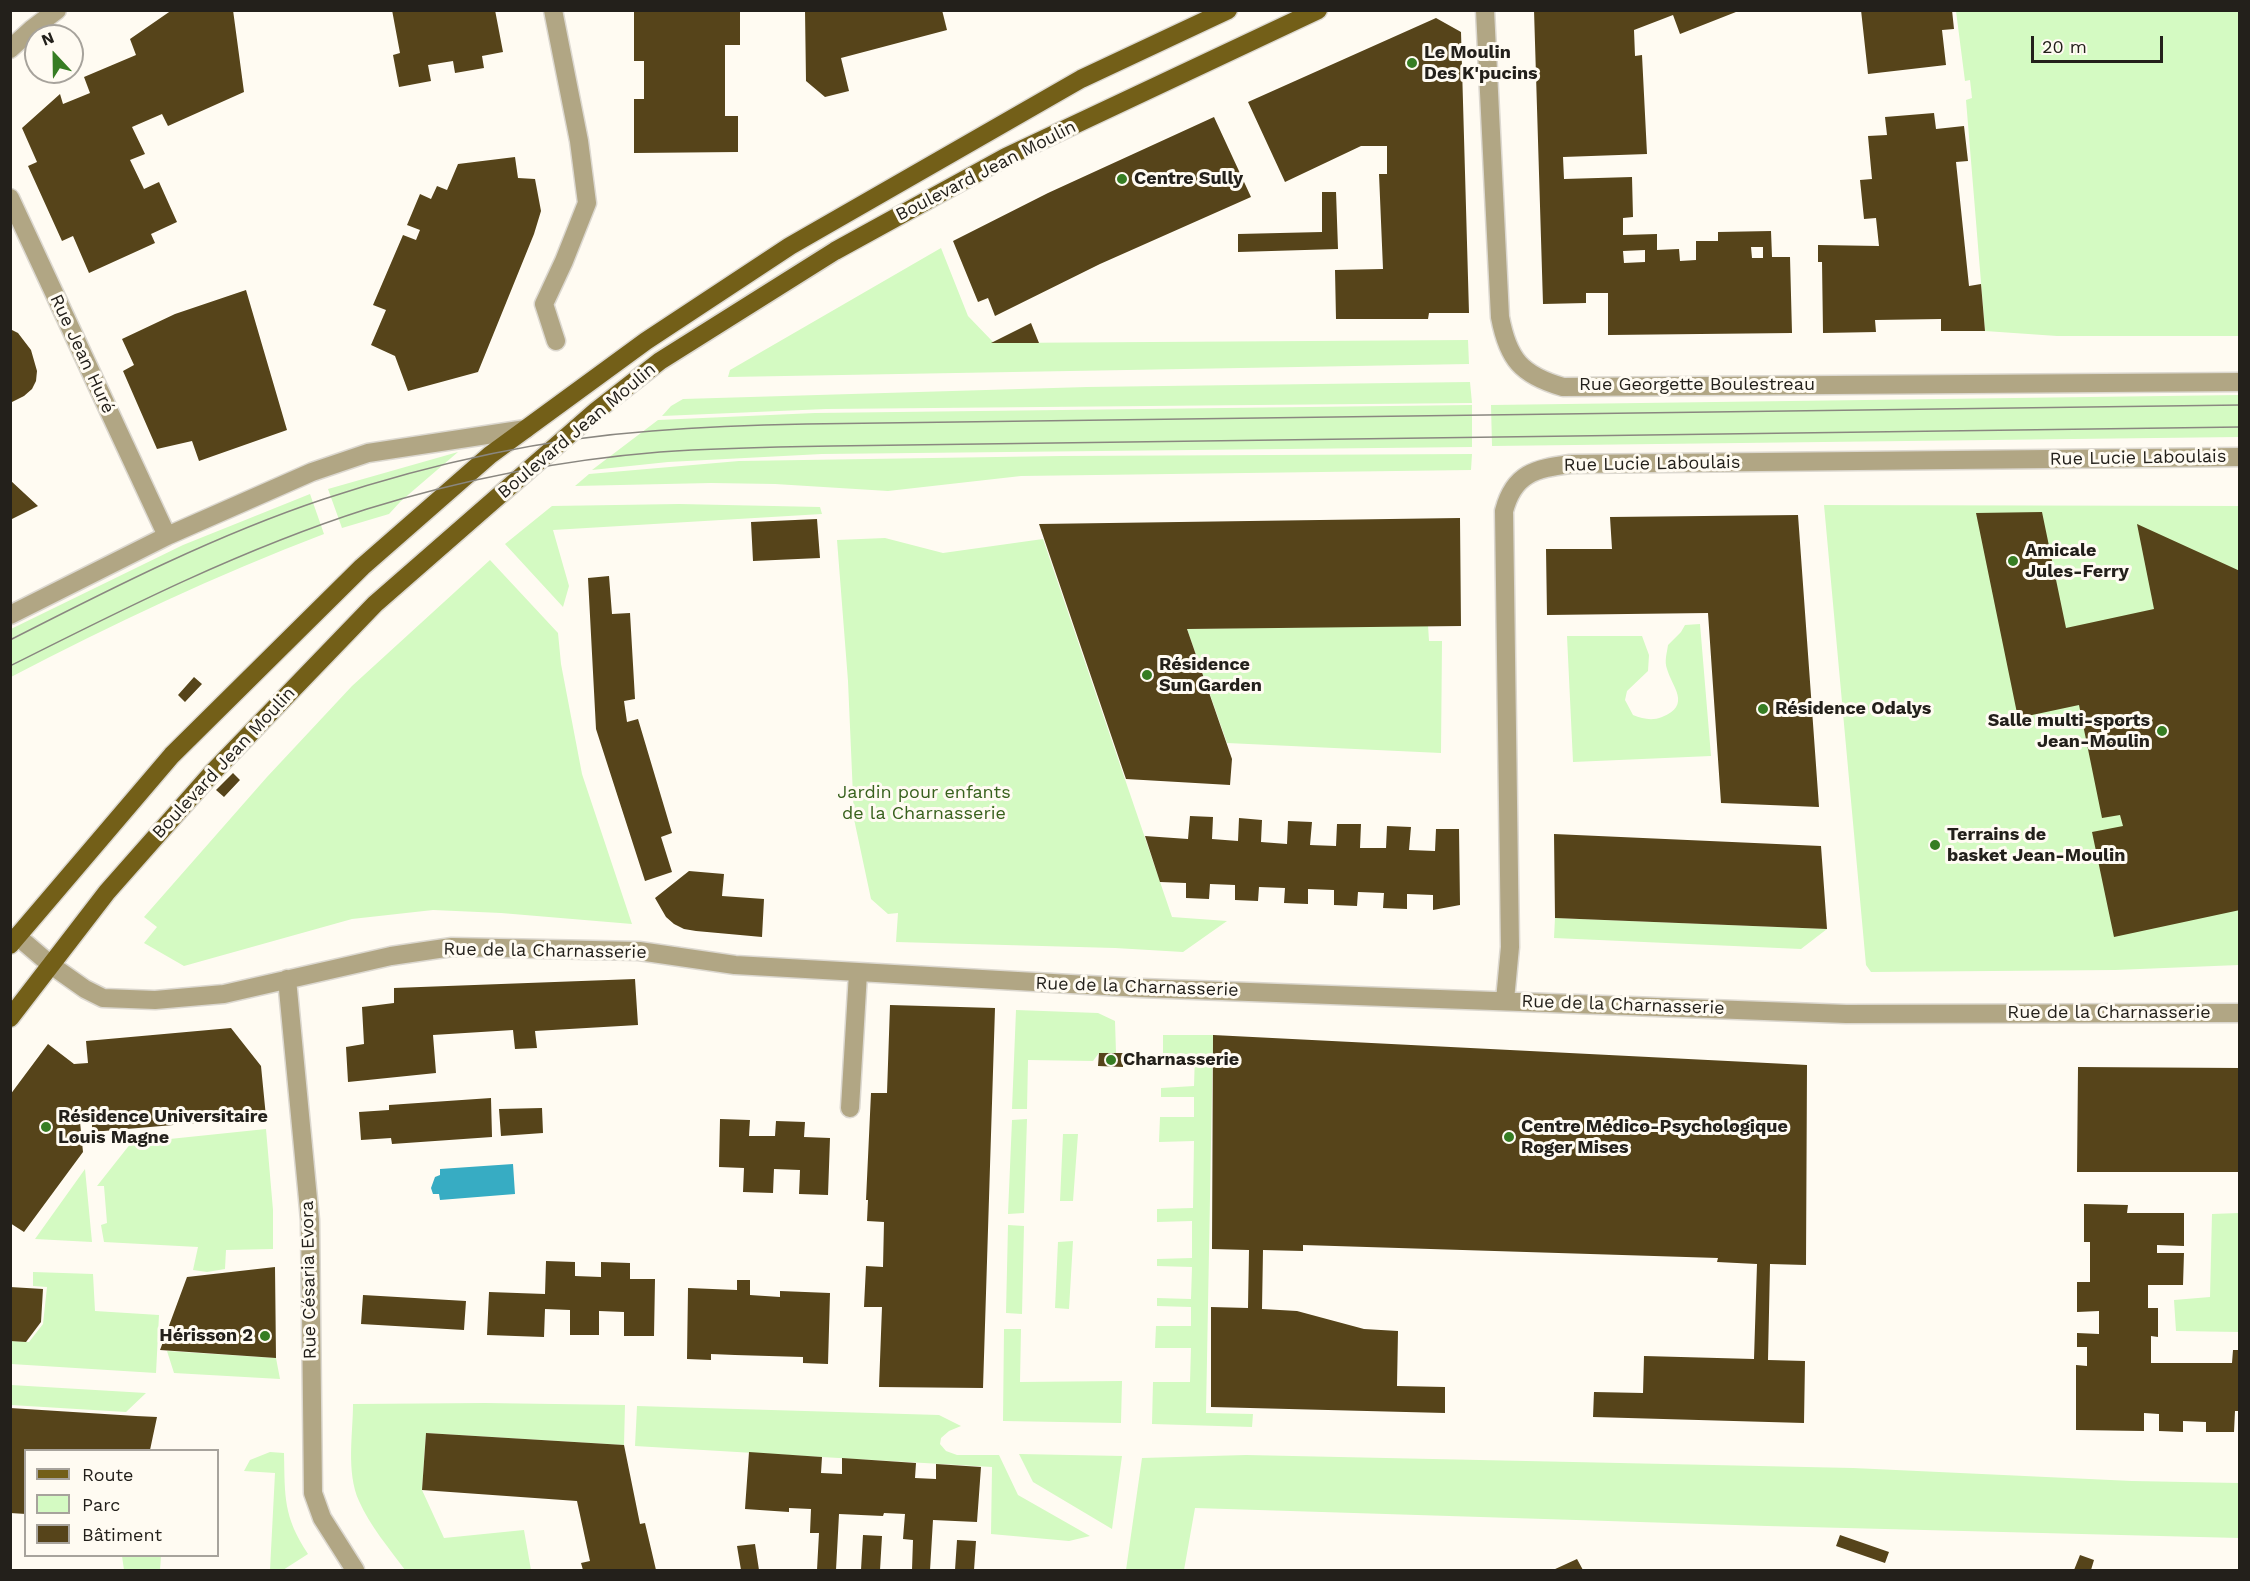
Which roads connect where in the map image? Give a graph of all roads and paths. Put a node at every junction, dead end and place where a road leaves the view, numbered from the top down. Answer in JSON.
{"nodes":[{"id":1,"x":57,"y":10,"type":"edge"},
{"id":2,"x":553,"y":10,"type":"edge"},
{"id":3,"x":1228,"y":10,"type":"edge"},
{"id":4,"x":1318,"y":10,"type":"edge"},
{"id":5,"x":1485,"y":10,"type":"edge"},
{"id":6,"x":10,"y":49,"type":"edge"},
{"id":7,"x":10,"y":198,"type":"edge"},
{"id":8,"x":556,"y":341,"type":"dead end"},
{"id":9,"x":2240,"y":382,"type":"edge"},
{"id":10,"x":525,"y":429,"type":"junction"},
{"id":11,"x":2240,"y":457,"type":"edge"},
{"id":12,"x":167,"y":536,"type":"junction"},
{"id":13,"x":10,"y":615,"type":"edge"},
{"id":14,"x":14,"y":940,"type":"edge"},
{"id":15,"x":51,"y":965,"type":"junction"},
{"id":16,"x":858,"y":973,"type":"junction"},
{"id":17,"x":287,"y":979,"type":"junction"},
{"id":18,"x":1505,"y":1000,"type":"junction"},
{"id":19,"x":2240,"y":1013,"type":"edge"},
{"id":20,"x":10,"y":1018,"type":"edge"},
{"id":21,"x":850,"y":1108,"type":"dead end"},
{"id":22,"x":355,"y":1570,"type":"edge"}],
"edges":[{"from":1,"to":6,"type":"street"},
{"from":2,"to":8,"type":"street"},
{"from":3,"to":10,"type":"main road","name":"Boulevard Jean Moulin"},
{"from":4,"to":15,"type":"main road","name":"Boulevard Jean Moulin"},
{"from":5,"to":9,"type":"street","name":"Rue Georgette Boulestreau"},
{"from":7,"to":12,"type":"street","name":"Rue Jean Huré"},
{"from":10,"to":12,"type":"street"},
{"from":10,"to":14,"type":"main road","name":"Boulevard Jean Moulin"},
{"from":11,"to":18,"type":"street","name":"Rue Lucie Laboulais"},
{"from":12,"to":13,"type":"street"},
{"from":14,"to":15,"type":"street","name":"Rue de la Charnasserie"},
{"from":15,"to":17,"type":"street","name":"Rue de la Charnasserie"},
{"from":15,"to":20,"type":"main road","name":"Boulevard Jean Moulin"},
{"from":16,"to":17,"type":"street","name":"Rue de la Charnasserie"},
{"from":16,"to":18,"type":"street","name":"Rue de la Charnasserie"},
{"from":16,"to":21,"type":"street"},
{"from":17,"to":22,"type":"street","name":"Rue Césaria Evora"},
{"from":18,"to":19,"type":"street","name":"Rue de la Charnasserie"}]}
